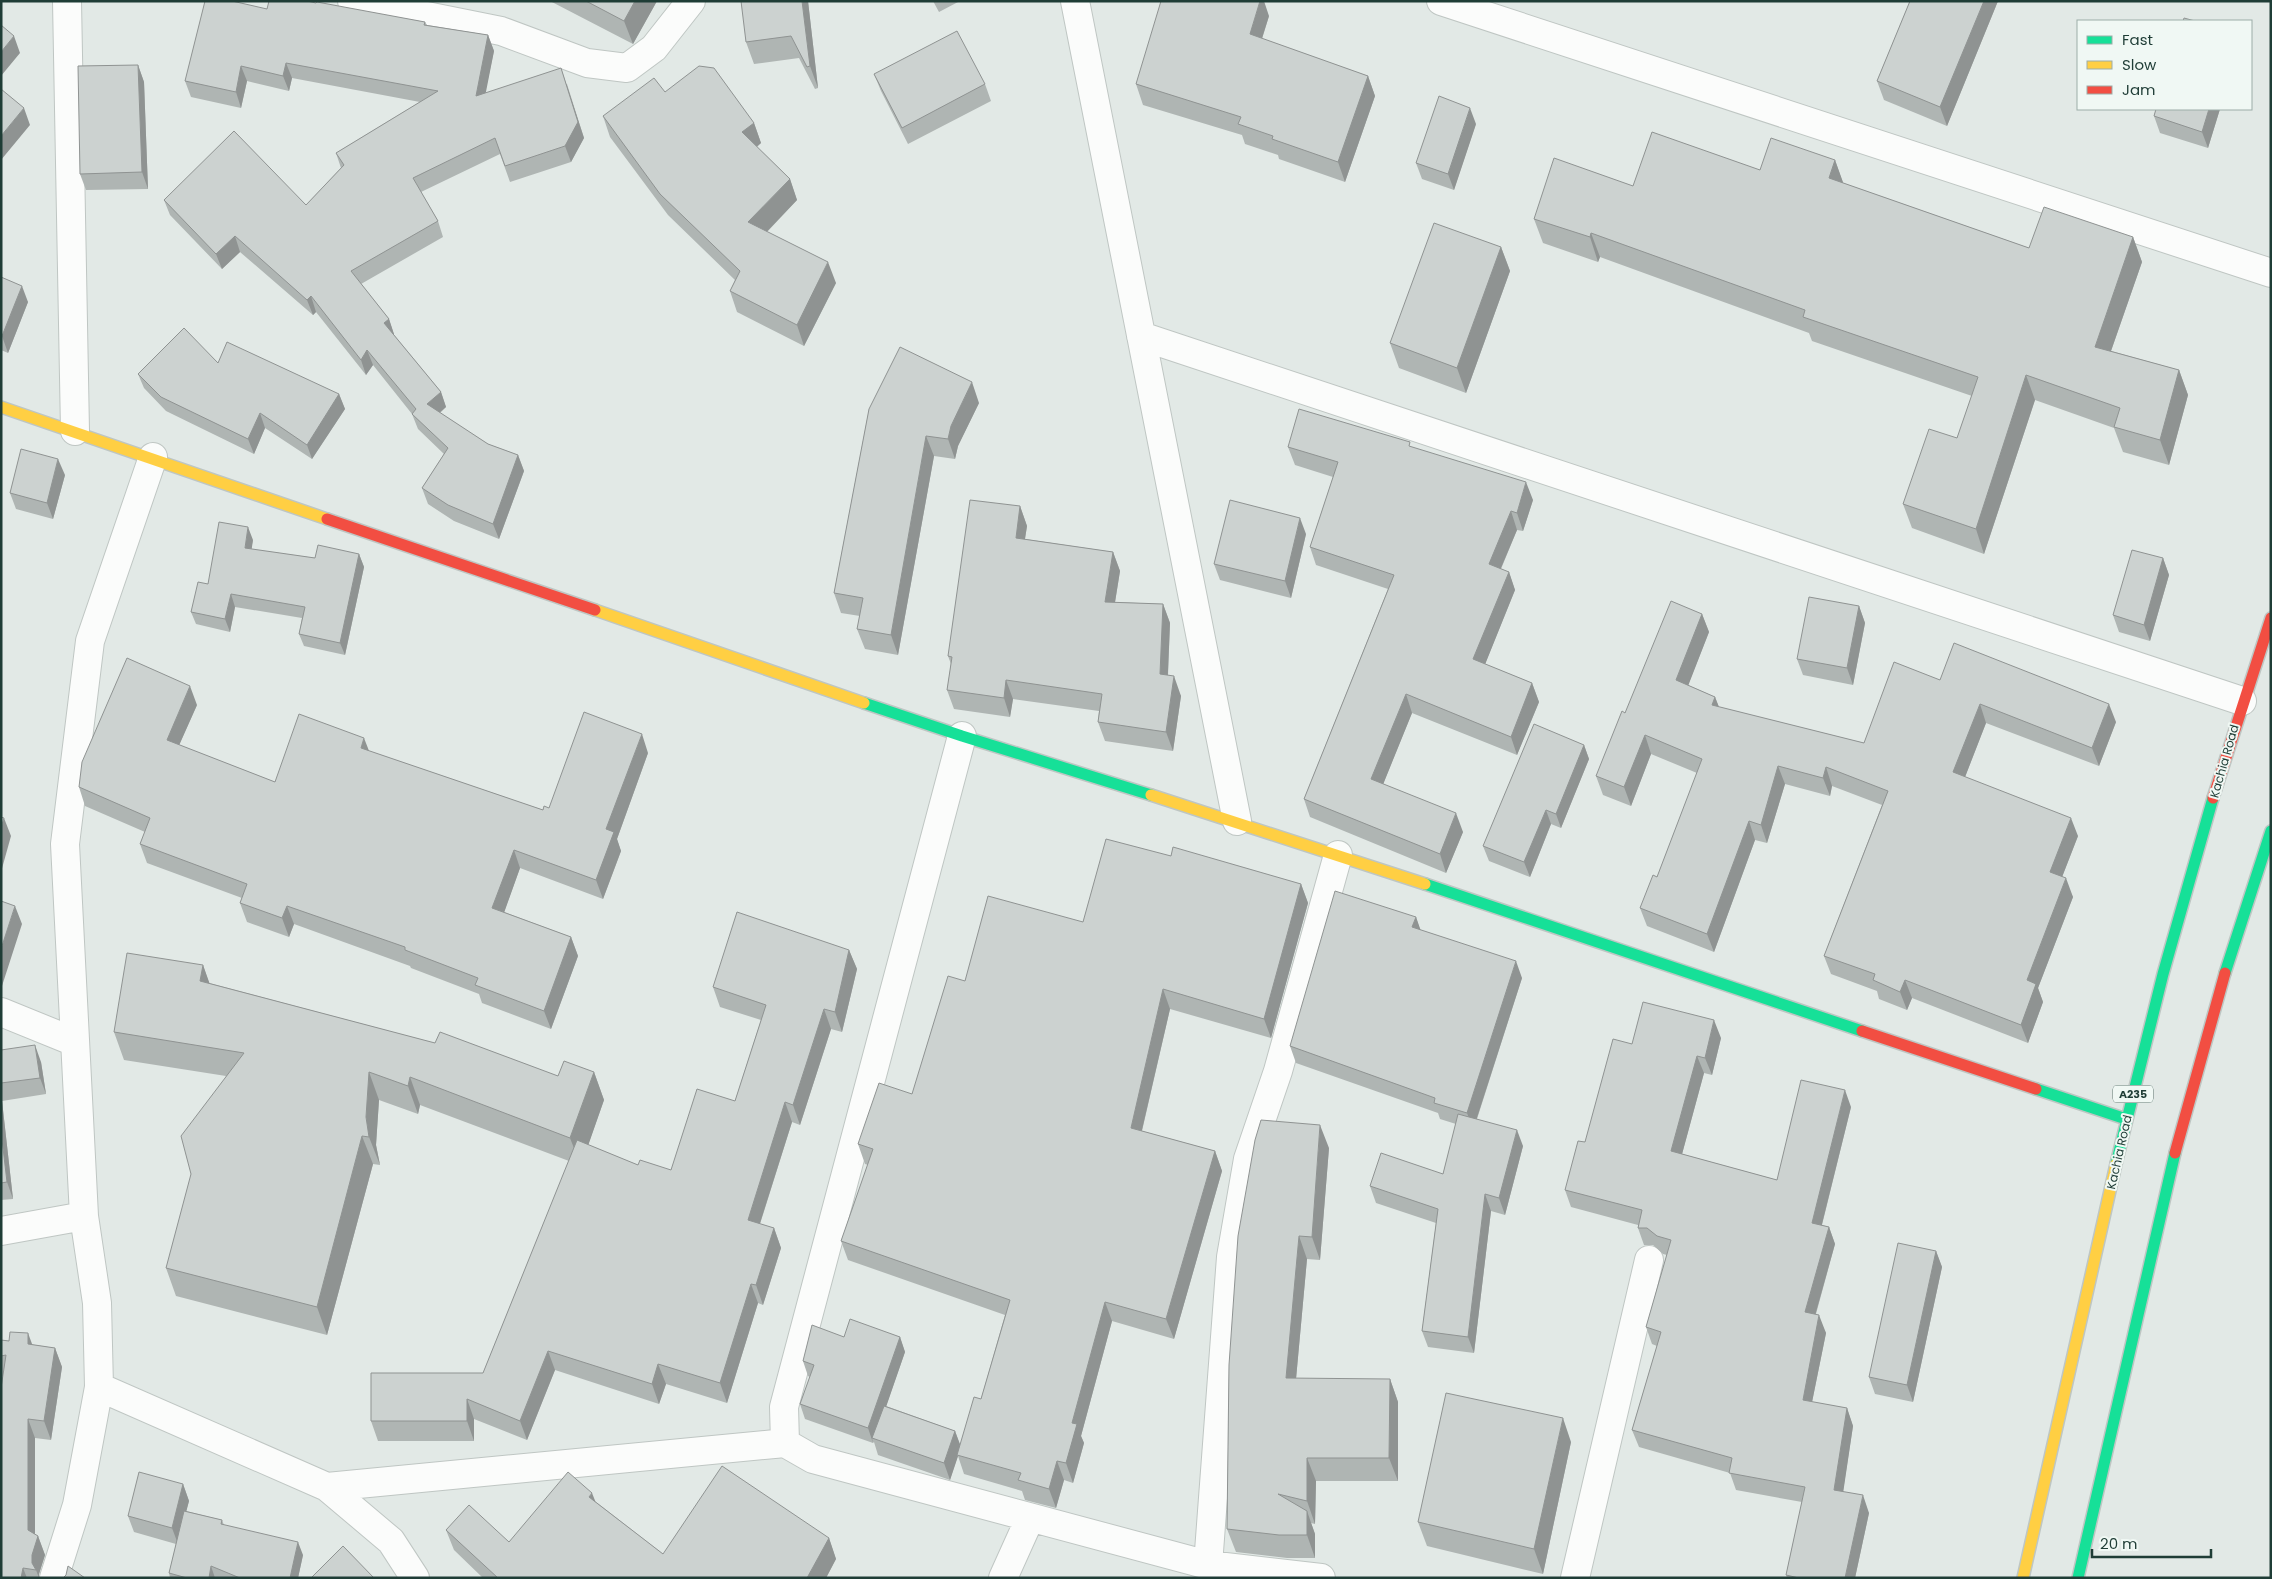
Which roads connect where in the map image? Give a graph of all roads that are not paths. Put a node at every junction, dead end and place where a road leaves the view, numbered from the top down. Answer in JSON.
{"nodes":[{"id":1,"x":67,"y":1,"type":"edge"},
{"id":2,"x":352,"y":1,"type":"edge"},
{"id":3,"x":691,"y":1,"type":"edge"},
{"id":4,"x":1075,"y":1,"type":"edge"},
{"id":5,"x":1441,"y":1,"type":"edge"},
{"id":6,"x":2271,"y":273,"type":"edge"},
{"id":7,"x":1141,"y":336,"type":"junction"},
{"id":8,"x":1,"y":407,"type":"edge"},
{"id":9,"x":75,"y":431,"type":"junction"},
{"id":10,"x":153,"y":457,"type":"junction"},
{"id":11,"x":2271,"y":618,"type":"edge"},
{"id":12,"x":2242,"y":701,"type":"junction"},
{"id":13,"x":962,"y":736,"type":"junction"},
{"id":14,"x":1237,"y":821,"type":"junction"},
{"id":15,"x":2271,"y":831,"type":"edge"},
{"id":16,"x":1338,"y":855,"type":"junction"},
{"id":17,"x":1,"y":1012,"type":"edge"},
{"id":18,"x":75,"y":1042,"type":"junction"},
{"id":19,"x":2126,"y":1119,"type":"junction"},
{"id":20,"x":84,"y":1216,"type":"junction"},
{"id":21,"x":1,"y":1231,"type":"edge"},
{"id":22,"x":1649,"y":1260,"type":"dead end"},
{"id":23,"x":99,"y":1388,"type":"junction"},
{"id":24,"x":785,"y":1443,"type":"junction"},
{"id":25,"x":327,"y":1487,"type":"junction"},
{"id":26,"x":1030,"y":1518,"type":"junction"},
{"id":27,"x":1208,"y":1566,"type":"junction"},
{"id":28,"x":54,"y":1578,"type":"edge"},
{"id":29,"x":415,"y":1578,"type":"edge"},
{"id":30,"x":1003,"y":1578,"type":"edge"},
{"id":31,"x":1321,"y":1578,"type":"edge"},
{"id":32,"x":1575,"y":1578,"type":"edge"},
{"id":33,"x":2023,"y":1578,"type":"edge"},
{"id":34,"x":2078,"y":1578,"type":"edge"}],
"edges":[{"from":1,"to":9,"type":"street"},
{"from":2,"to":3,"type":"street"},
{"from":4,"to":7,"type":"street"},
{"from":5,"to":6,"type":"street"},
{"from":7,"to":12,"type":"street"},
{"from":7,"to":14,"type":"street"},
{"from":8,"to":9,"type":"main road"},
{"from":9,"to":10,"type":"main road"},
{"from":10,"to":13,"type":"main road"},
{"from":10,"to":18,"type":"street"},
{"from":11,"to":12,"type":"main road","name":"Kachia Road","number":"A235"},
{"from":12,"to":19,"type":"main road","name":"Kachia Road","number":"A235"},
{"from":13,"to":14,"type":"main road"},
{"from":13,"to":24,"type":"street"},
{"from":14,"to":16,"type":"main road"},
{"from":15,"to":34,"type":"main road"},
{"from":16,"to":19,"type":"main road"},
{"from":16,"to":27,"type":"street"},
{"from":17,"to":18,"type":"street"},
{"from":18,"to":20,"type":"street"},
{"from":19,"to":33,"type":"main road","name":"Kachia Road","number":"A235"},
{"from":20,"to":21,"type":"street"},
{"from":20,"to":23,"type":"street"},
{"from":22,"to":32,"type":"street"},
{"from":23,"to":25,"type":"street"},
{"from":23,"to":28,"type":"street"},
{"from":24,"to":25,"type":"street"},
{"from":24,"to":26,"type":"street"},
{"from":25,"to":29,"type":"street"},
{"from":26,"to":27,"type":"street"},
{"from":26,"to":30,"type":"street"},
{"from":27,"to":31,"type":"street"}]}
